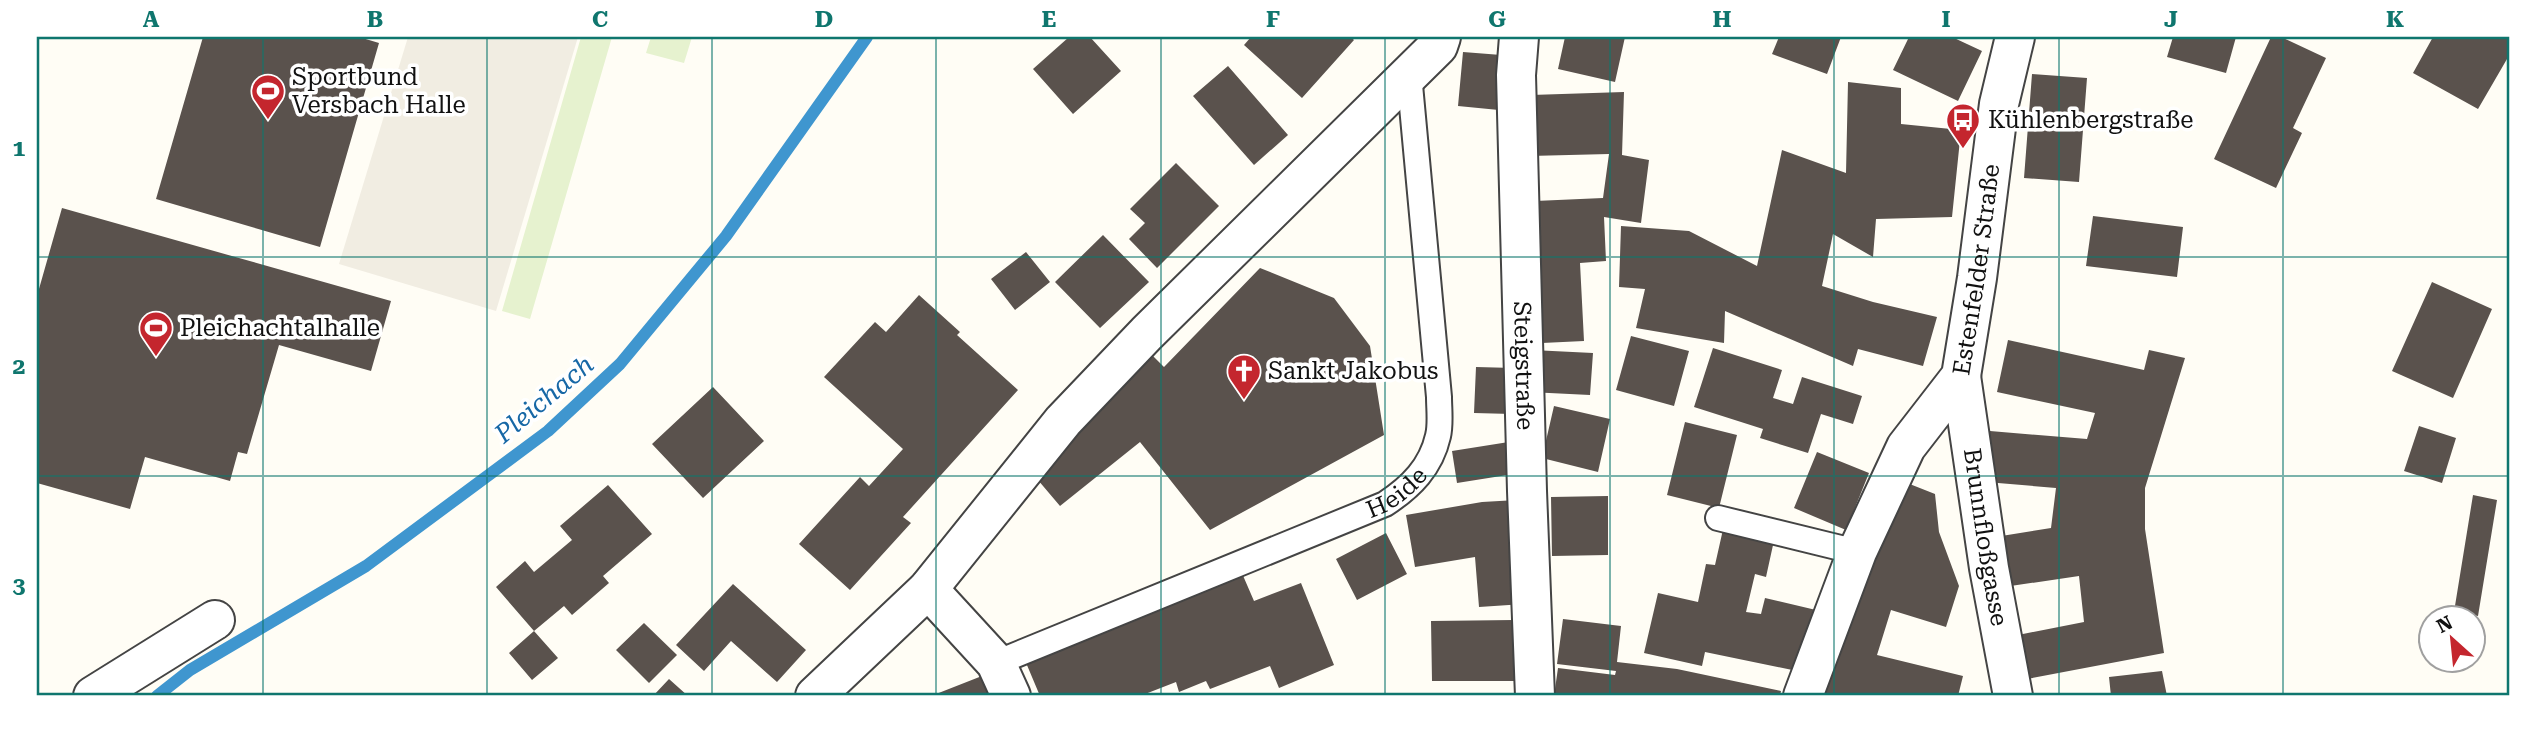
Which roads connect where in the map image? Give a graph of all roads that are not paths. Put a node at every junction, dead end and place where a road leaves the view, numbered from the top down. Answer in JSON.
{"nodes":[{"id":1,"x":1441,"y":37,"type":"edge"},
{"id":2,"x":1519,"y":37,"type":"edge"},
{"id":3,"x":2011,"y":38,"type":"edge"},
{"id":4,"x":1409,"y":74,"type":"junction"},
{"id":5,"x":1961,"y":376,"type":"junction"},
{"id":6,"x":1718,"y":518,"type":"dead end"},
{"id":7,"x":1857,"y":552,"type":"junction"},
{"id":8,"x":928,"y":589,"type":"junction"},
{"id":9,"x":215,"y":620,"type":"dead end"},
{"id":10,"x":1003,"y":679,"type":"edge"},
{"id":11,"x":93,"y":696,"type":"edge"},
{"id":12,"x":815,"y":696,"type":"edge"},
{"id":13,"x":1535,"y":696,"type":"edge"},
{"id":14,"x":1803,"y":696,"type":"edge"},
{"id":15,"x":2013,"y":696,"type":"edge"}],
"edges":[{"from":1,"to":4,"type":"street"},
{"from":2,"to":13,"type":"street","name":"Steigstraße"},
{"from":3,"to":5,"type":"street","name":"Estenfelder Straße"},
{"from":4,"to":8,"type":"street"},
{"from":4,"to":10,"type":"lane","name":"Heide"},
{"from":5,"to":7,"type":"street","name":"Estenfelder Straße"},
{"from":5,"to":15,"type":"street","name":"Brunnfloßgasse"},
{"from":6,"to":7,"type":"lane"},
{"from":7,"to":14,"type":"street","name":"Estenfelder Straße"},
{"from":8,"to":10,"type":"street"},
{"from":8,"to":12,"type":"street"},
{"from":9,"to":11,"type":"street"}]}
